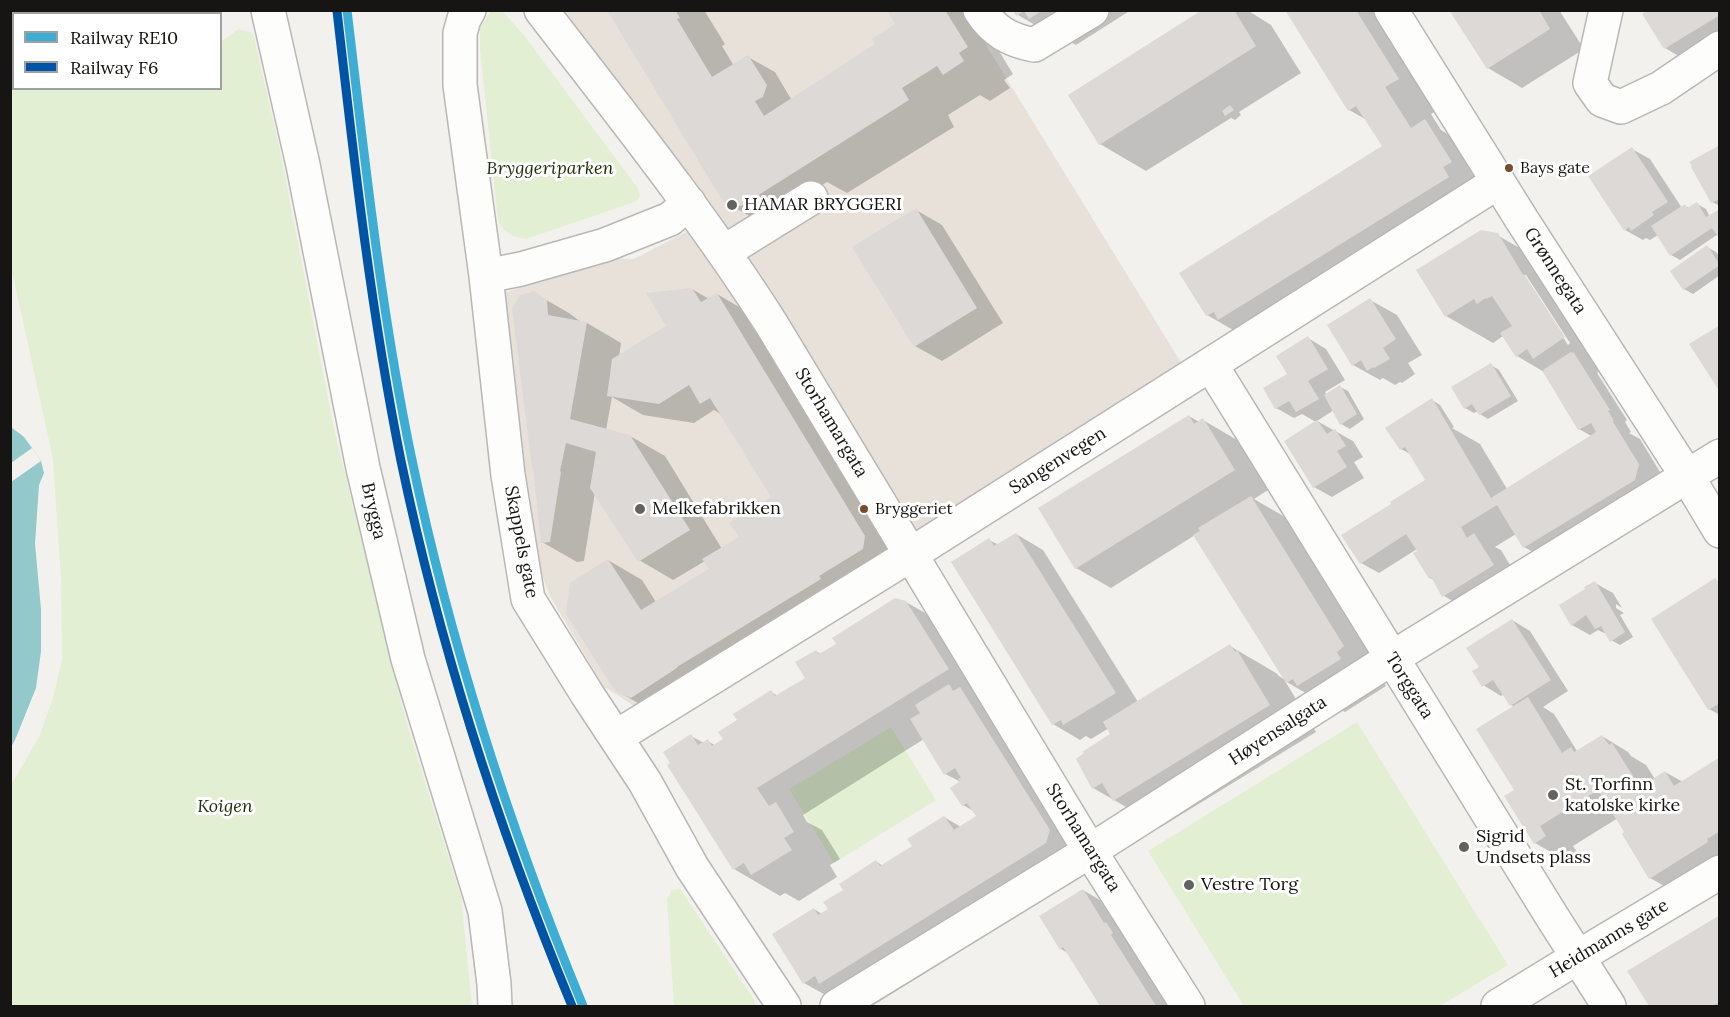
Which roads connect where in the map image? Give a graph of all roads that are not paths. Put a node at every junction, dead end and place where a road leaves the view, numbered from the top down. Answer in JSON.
{"nodes":[{"id":1,"x":268,"y":10,"type":"edge"},
{"id":2,"x":469,"y":10,"type":"edge"},
{"id":3,"x":541,"y":10,"type":"edge"},
{"id":4,"x":980,"y":10,"type":"edge"},
{"id":5,"x":1092,"y":10,"type":"edge"},
{"id":6,"x":1391,"y":10,"type":"edge"},
{"id":7,"x":1606,"y":10,"type":"edge"},
{"id":8,"x":1719,"y":48,"type":"edge"},
{"id":9,"x":1498,"y":182,"type":"junction"},
{"id":10,"x":811,"y":198,"type":"dead end"},
{"id":11,"x":689,"y":203,"type":"junction"},
{"id":12,"x":724,"y":252,"type":"junction"},
{"id":13,"x":486,"y":276,"type":"junction"},
{"id":14,"x":1211,"y":365,"type":"junction"},
{"id":15,"x":1719,"y":456,"type":"edge"},
{"id":16,"x":1687,"y":476,"type":"junction"},
{"id":17,"x":1719,"y":531,"type":"edge"},
{"id":18,"x":911,"y":555,"type":"junction"},
{"id":19,"x":1392,"y":658,"type":"junction"},
{"id":20,"x":616,"y":737,"type":"junction"},
{"id":21,"x":1090,"y":850,"type":"junction"},
{"id":22,"x":1719,"y":872,"type":"edge"},
{"id":23,"x":1578,"y":957,"type":"junction"},
{"id":24,"x":495,"y":1006,"type":"edge"},
{"id":25,"x":784,"y":1006,"type":"edge"},
{"id":26,"x":837,"y":1006,"type":"edge"},
{"id":27,"x":1188,"y":1006,"type":"edge"},
{"id":28,"x":1498,"y":1006,"type":"edge"},
{"id":29,"x":1609,"y":1006,"type":"edge"}],
"edges":[{"from":1,"to":24,"type":"street","name":"Brygga"},
{"from":2,"to":13,"type":"street","name":"Skappels gate"},
{"from":3,"to":11,"type":"street","name":"Storhamargata"},
{"from":4,"to":5,"type":"street"},
{"from":6,"to":9,"type":"street","name":"Grønnegata"},
{"from":7,"to":8,"type":"street"},
{"from":9,"to":14,"type":"street","name":"Sangenvegen"},
{"from":9,"to":16,"type":"street","name":"Grønnegata"},
{"from":10,"to":12,"type":"street"},
{"from":11,"to":12,"type":"street","name":"Storhamargata"},
{"from":11,"to":13,"type":"street"},
{"from":12,"to":18,"type":"street","name":"Storhamargata"},
{"from":13,"to":20,"type":"street","name":"Skappels gate"},
{"from":14,"to":18,"type":"street","name":"Sangenvegen"},
{"from":14,"to":19,"type":"street","name":"Torggata"},
{"from":15,"to":16,"type":"street","name":"Høyensalgata"},
{"from":16,"to":17,"type":"street","name":"Grønnegata"},
{"from":16,"to":19,"type":"street","name":"Høyensalgata"},
{"from":18,"to":20,"type":"street","name":"Sangenvegen"},
{"from":18,"to":21,"type":"street","name":"Storhamargata"},
{"from":19,"to":21,"type":"street","name":"Høyensalgata"},
{"from":19,"to":23,"type":"street","name":"Torggata"},
{"from":20,"to":25,"type":"street","name":"Skappels gate"},
{"from":21,"to":26,"type":"street","name":"Høyensalgata"},
{"from":21,"to":27,"type":"street","name":"Storhamargata"},
{"from":22,"to":23,"type":"street","name":"Heidmanns gate"},
{"from":23,"to":28,"type":"street","name":"Heidmanns gate"},
{"from":23,"to":29,"type":"street","name":"Torggata"}]}
